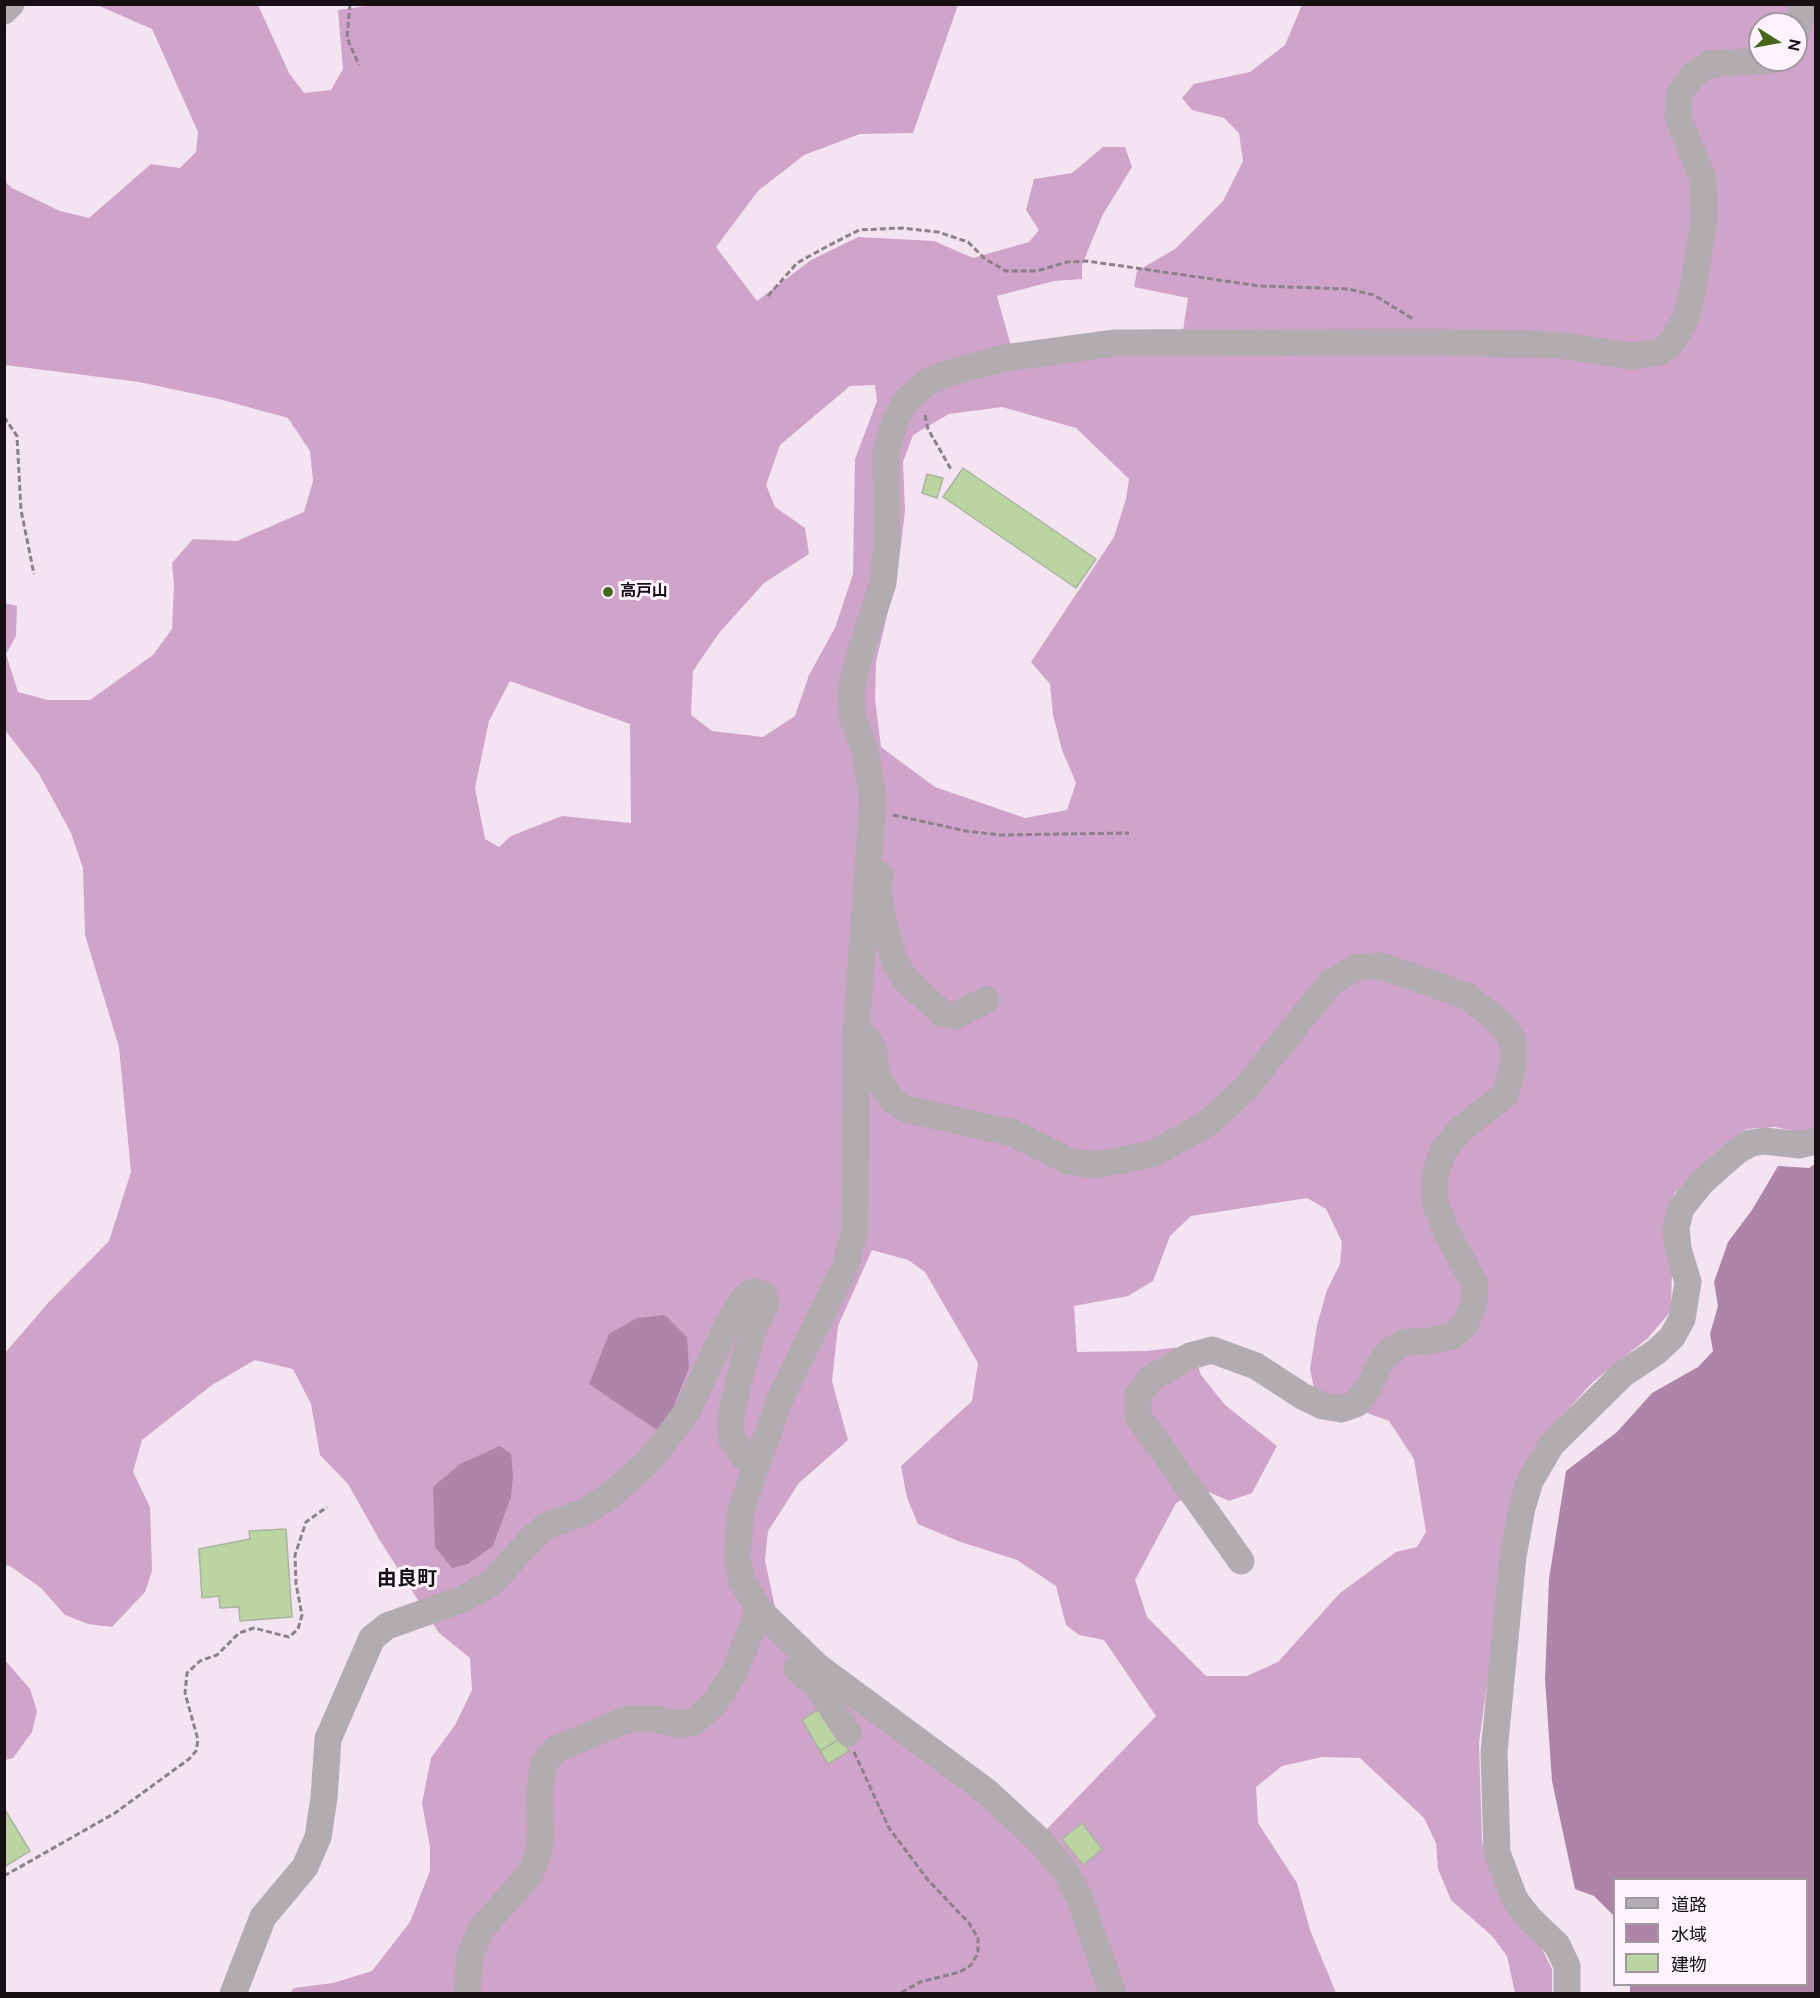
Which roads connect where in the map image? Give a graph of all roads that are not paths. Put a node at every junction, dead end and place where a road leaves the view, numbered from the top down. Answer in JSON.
{"nodes":[{"id":1,"x":11,"y":4,"type":"edge"},
{"id":2,"x":4,"y":11,"type":"edge"},
{"id":3,"x":1748,"y":62,"type":"edge"},
{"id":4,"x":872,"y":811,"type":"junction"},
{"id":5,"x":986,"y":1000,"type":"dead end"},
{"id":6,"x":856,"y":1035,"type":"junction"},
{"id":7,"x":1815,"y":1141,"type":"edge"},
{"id":8,"x":757,"y":1463,"type":"junction"},
{"id":9,"x":1241,"y":1561,"type":"dead end"},
{"id":10,"x":759,"y":1610,"type":"junction"},
{"id":11,"x":788,"y":1638,"type":"junction"},
{"id":12,"x":848,"y":1733,"type":"road end"},
{"id":13,"x":233,"y":1994,"type":"edge"},
{"id":14,"x":467,"y":1994,"type":"edge"},
{"id":15,"x":1113,"y":1994,"type":"edge"},
{"id":16,"x":1567,"y":1994,"type":"edge"}],
"edges":[{"from":1,"to":2,"type":"street"},
{"from":3,"to":4,"type":"street"},
{"from":4,"to":5,"type":"street"},
{"from":4,"to":6,"type":"street"},
{"from":6,"to":8,"type":"street"},
{"from":6,"to":9,"type":"street"},
{"from":7,"to":16,"type":"street"},
{"from":8,"to":10,"type":"street"},
{"from":8,"to":13,"type":"street"},
{"from":10,"to":11,"type":"street"},
{"from":10,"to":14,"type":"street"},
{"from":11,"to":12,"type":"street"},
{"from":11,"to":15,"type":"street"}]}
